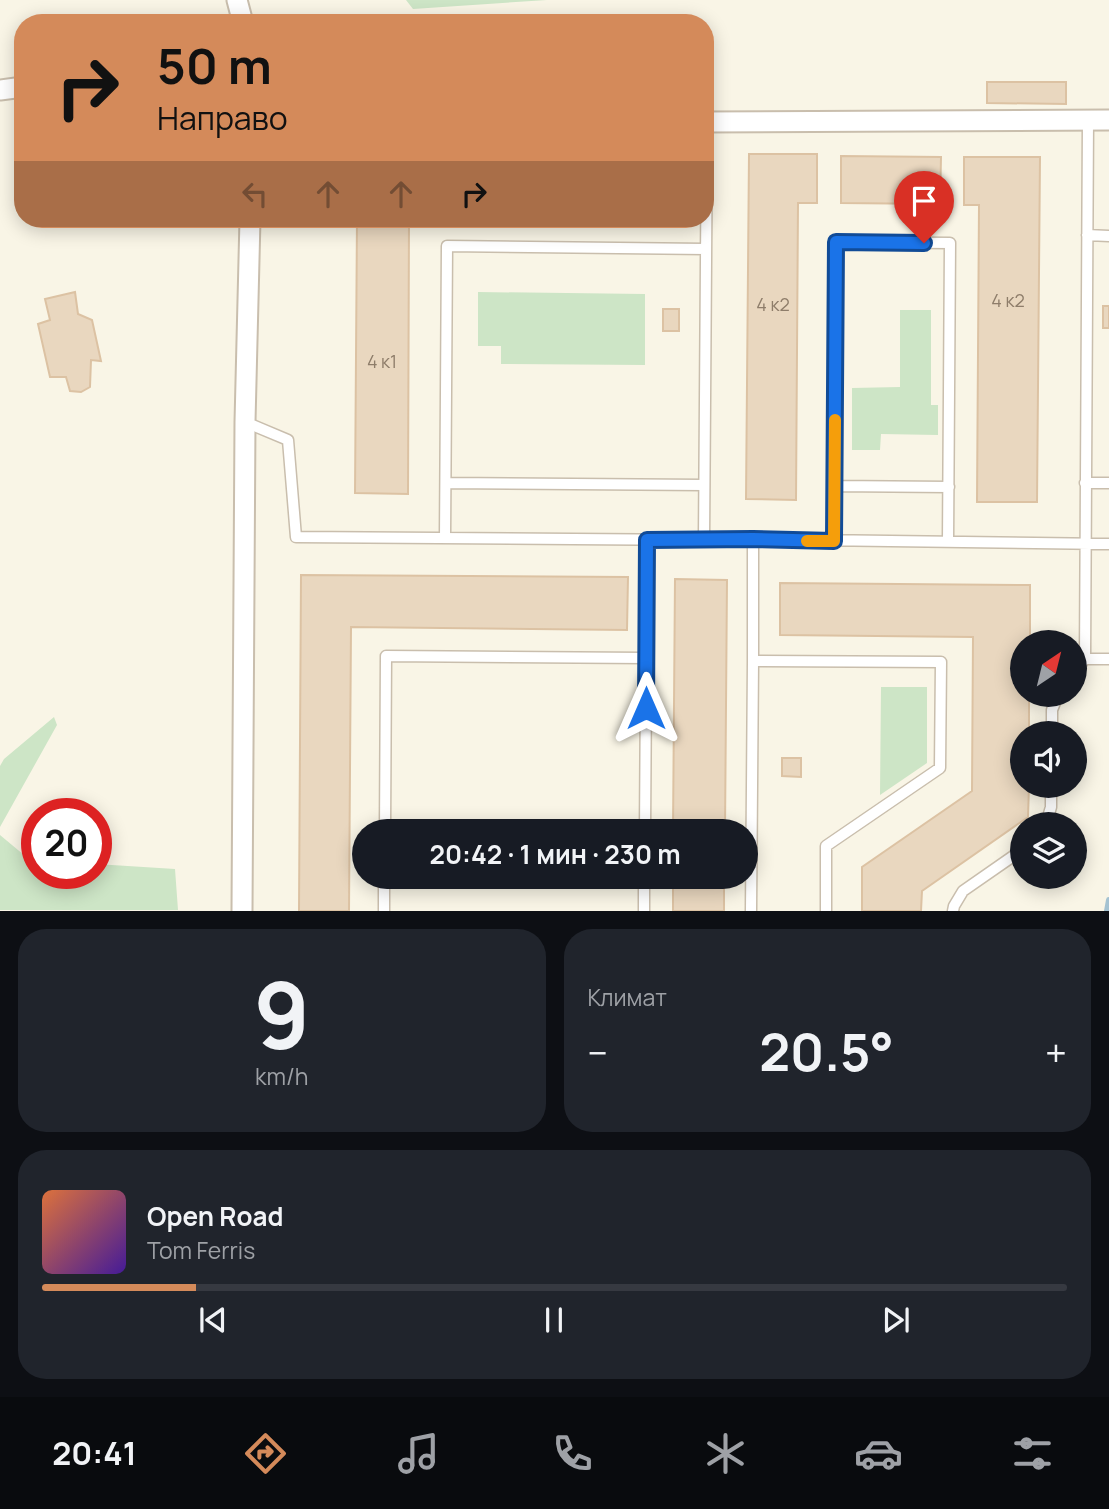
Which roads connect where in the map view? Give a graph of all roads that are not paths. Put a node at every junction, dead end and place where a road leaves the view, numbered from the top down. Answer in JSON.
{"nodes":[{"id":1,"x":1088,"y":120,"type":"junction"},
{"id":2,"x":1109,"y":120,"type":"edge"},
{"id":3,"x":714,"y":122,"type":"edge"},
{"id":4,"x":250,"y":228,"type":"edge"},
{"id":5,"x":706,"y":228,"type":"edge"},
{"id":6,"x":1087,"y":235,"type":"junction"},
{"id":7,"x":1109,"y":236,"type":"edge"},
{"id":8,"x":706,"y":249,"type":"junction"},
{"id":9,"x":245,"y":422,"type":"junction"},
{"id":10,"x":446,"y":483,"type":"junction"},
{"id":11,"x":1085,"y":483,"type":"junction"},
{"id":12,"x":1109,"y":483,"type":"edge"},
{"id":13,"x":704,"y":485,"type":"junction"},
{"id":14,"x":834,"y":485,"type":"junction"},
{"id":15,"x":949,"y":487,"type":"junction"},
{"id":16,"x":445,"y":538,"type":"junction"},
{"id":17,"x":753,"y":539,"type":"junction"},
{"id":18,"x":647,"y":540,"type":"junction"},
{"id":19,"x":704,"y":540,"type":"junction"},
{"id":20,"x":834,"y":541,"type":"junction"},
{"id":21,"x":948,"y":542,"type":"junction"},
{"id":22,"x":1085,"y":543,"type":"junction"},
{"id":23,"x":1109,"y":544,"type":"edge"},
{"id":24,"x":1085,"y":630,"type":"edge"},
{"id":25,"x":646,"y":659,"type":"junction"},
{"id":26,"x":1087,"y":659,"type":"edge"},
{"id":27,"x":1109,"y":659,"type":"edge"},
{"id":28,"x":752,"y":661,"type":"junction"},
{"id":29,"x":385,"y":819,"type":"edge"},
{"id":30,"x":645,"y":819,"type":"edge"},
{"id":31,"x":1010,"y":858,"type":"edge"},
{"id":32,"x":384,"y":889,"type":"edge"},
{"id":33,"x":644,"y":889,"type":"edge"},
{"id":34,"x":242,"y":911,"type":"edge"},
{"id":35,"x":384,"y":911,"type":"edge"},
{"id":36,"x":644,"y":911,"type":"edge"},
{"id":37,"x":751,"y":911,"type":"edge"},
{"id":38,"x":826,"y":911,"type":"edge"},
{"id":39,"x":953,"y":911,"type":"edge"}],
"edges":[{"from":1,"to":2,"type":"street"},
{"from":1,"to":3,"type":"street"},
{"from":1,"to":6,"type":"lane"},
{"from":4,"to":9,"type":"street"},
{"from":5,"to":8,"type":"lane"},
{"from":6,"to":7,"type":"lane"},
{"from":6,"to":11,"type":"lane"},
{"from":8,"to":10,"type":"lane"},
{"from":8,"to":13,"type":"lane"},
{"from":9,"to":16,"type":"lane"},
{"from":9,"to":34,"type":"street"},
{"from":10,"to":13,"type":"lane"},
{"from":10,"to":16,"type":"lane"},
{"from":11,"to":12,"type":"lane"},
{"from":11,"to":22,"type":"lane"},
{"from":13,"to":19,"type":"lane"},
{"from":14,"to":15,"type":"lane"},
{"from":14,"to":15,"type":"lane"},
{"from":14,"to":20,"type":"lane"},
{"from":15,"to":21,"type":"lane"},
{"from":16,"to":18,"type":"lane"},
{"from":17,"to":19,"type":"lane"},
{"from":17,"to":20,"type":"lane"},
{"from":17,"to":28,"type":"lane"},
{"from":18,"to":19,"type":"lane"},
{"from":18,"to":25,"type":"lane"},
{"from":20,"to":21,"type":"lane"},
{"from":21,"to":22,"type":"lane"},
{"from":22,"to":23,"type":"lane"},
{"from":22,"to":24,"type":"lane"},
{"from":25,"to":29,"type":"lane"},
{"from":25,"to":30,"type":"lane"},
{"from":26,"to":27,"type":"lane"},
{"from":28,"to":37,"type":"lane"},
{"from":28,"to":38,"type":"lane"},
{"from":31,"to":39,"type":"lane"},
{"from":32,"to":35,"type":"lane"},
{"from":33,"to":36,"type":"lane"}]}
